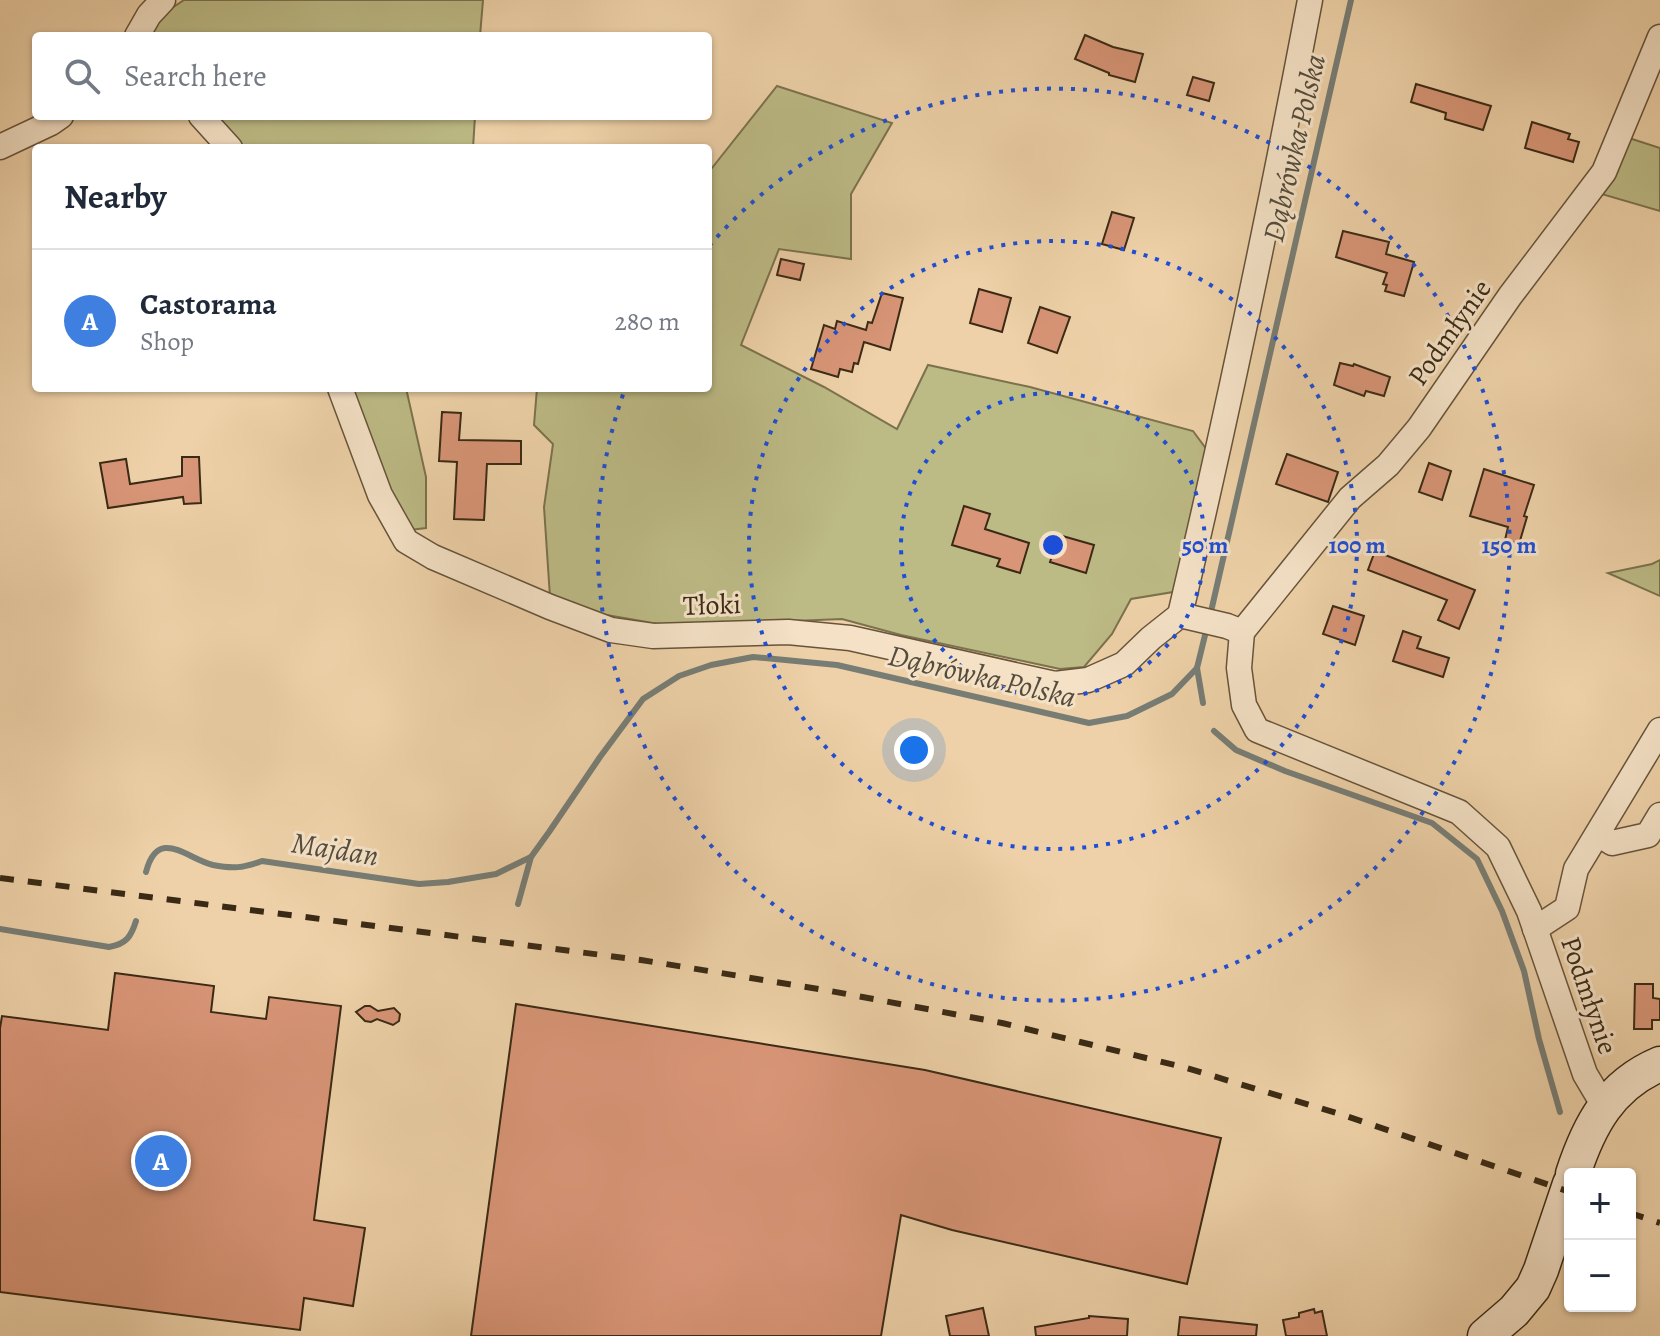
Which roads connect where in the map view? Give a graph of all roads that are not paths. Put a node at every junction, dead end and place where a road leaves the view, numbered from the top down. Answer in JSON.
{"nodes":[{"id":1,"x":163,"y":0,"type":"edge"},
{"id":2,"x":1310,"y":0,"type":"edge"},
{"id":3,"x":139,"y":32,"type":"edge"},
{"id":4,"x":1660,"y":37,"type":"edge"},
{"id":5,"x":55,"y":120,"type":"edge"},
{"id":6,"x":205,"y":120,"type":"edge"},
{"id":7,"x":226,"y":144,"type":"edge"},
{"id":8,"x":0,"y":147,"type":"edge"},
{"id":9,"x":341,"y":392,"type":"edge"},
{"id":10,"x":1186,"y":616,"type":"junction"},
{"id":11,"x":1235,"y":629,"type":"junction"},
{"id":12,"x":1660,"y":730,"type":"edge"},
{"id":13,"x":1660,"y":815,"type":"edge"},
{"id":14,"x":1598,"y":834,"type":"junction"},
{"id":15,"x":1535,"y":929,"type":"junction"},
{"id":16,"x":1660,"y":1064,"type":"edge"},
{"id":17,"x":1604,"y":1106,"type":"junction"},
{"id":18,"x":1575,"y":1168,"type":"edge"},
{"id":19,"x":1564,"y":1202,"type":"edge"},
{"id":20,"x":1485,"y":1336,"type":"edge"}],
"edges":[{"from":1,"to":3,"type":"street"},
{"from":2,"to":10,"type":"street"},
{"from":4,"to":11,"type":"street","name":"Podmłynie"},
{"from":5,"to":8,"type":"street"},
{"from":6,"to":7,"type":"street"},
{"from":9,"to":10,"type":"street","name":"Tłoki"},
{"from":10,"to":11,"type":"street"},
{"from":11,"to":15,"type":"street","name":"Podmłynie"},
{"from":12,"to":14,"type":"street"},
{"from":13,"to":14,"type":"street"},
{"from":14,"to":15,"type":"street"},
{"from":15,"to":17,"type":"street","name":"Podmłynie"},
{"from":16,"to":17,"type":"main road"},
{"from":17,"to":18,"type":"main road"},
{"from":19,"to":20,"type":"main road"}]}
